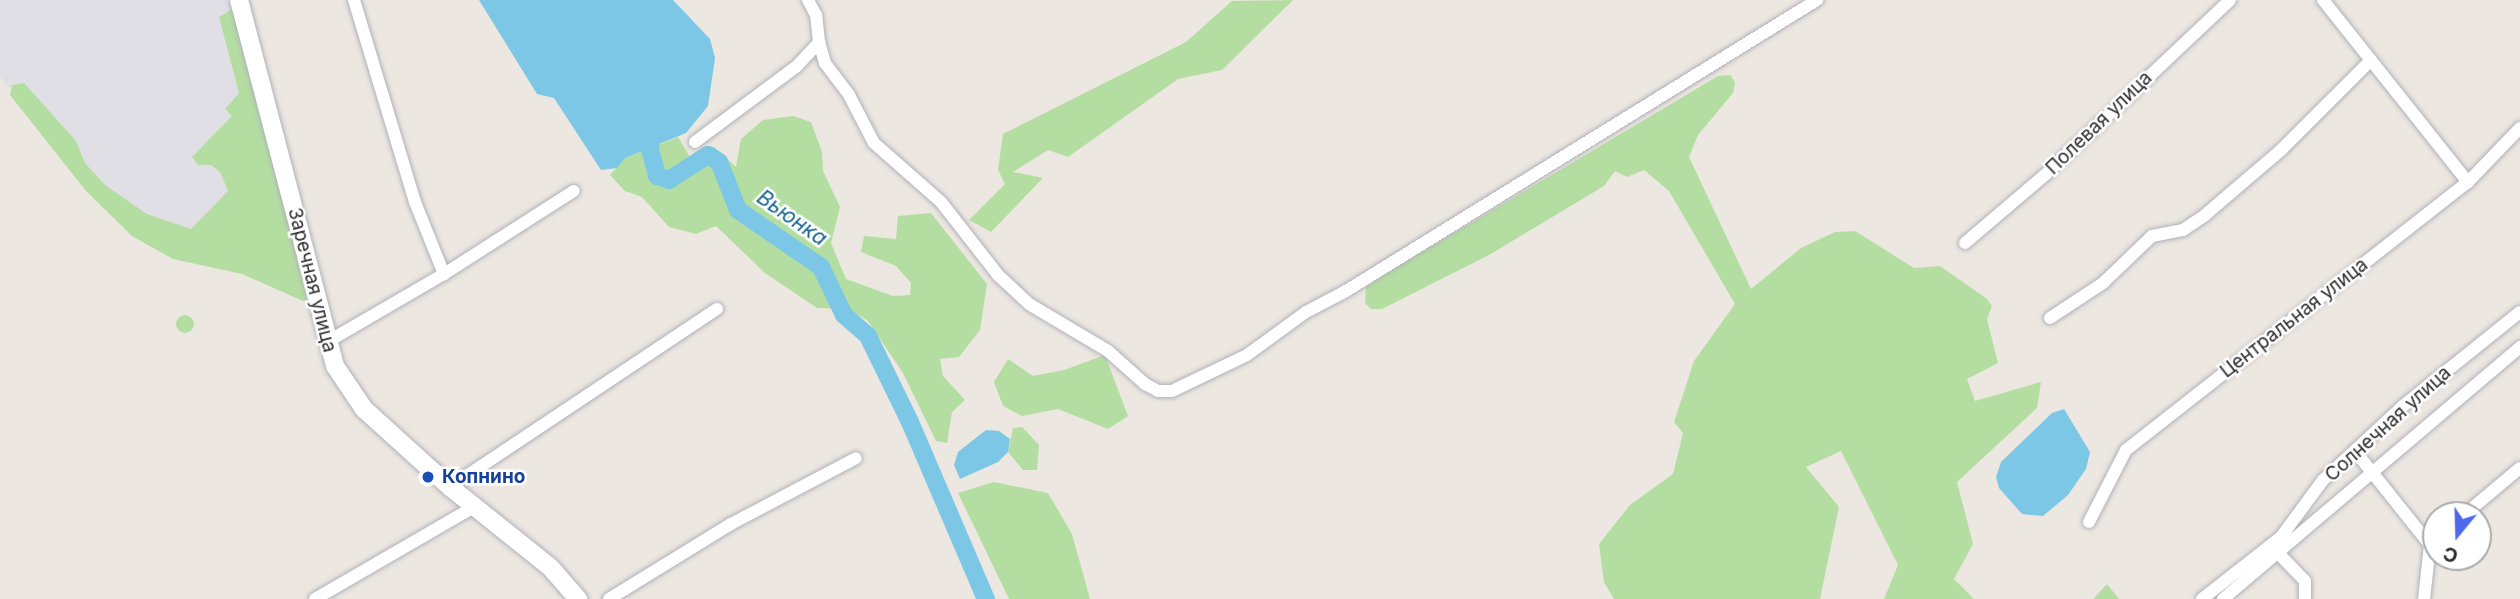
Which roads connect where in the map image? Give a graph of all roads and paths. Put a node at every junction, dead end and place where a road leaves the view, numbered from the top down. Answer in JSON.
{"nodes":[{"id":1,"x":239,"y":0,"type":"edge"},
{"id":2,"x":354,"y":0,"type":"edge"},
{"id":3,"x":808,"y":0,"type":"edge"},
{"id":4,"x":1817,"y":0,"type":"edge"},
{"id":5,"x":2230,"y":0,"type":"edge"},
{"id":6,"x":2323,"y":0,"type":"edge"},
{"id":7,"x":819,"y":42,"type":"junction"},
{"id":8,"x":2371,"y":60,"type":"junction"},
{"id":9,"x":2520,"y":128,"type":"edge"},
{"id":10,"x":695,"y":142,"type":"dead end"},
{"id":11,"x":2468,"y":182,"type":"junction"},
{"id":12,"x":574,"y":191,"type":"dead end"},
{"id":13,"x":1965,"y":243,"type":"dead end"},
{"id":14,"x":444,"y":274,"type":"junction"},
{"id":15,"x":717,"y":309,"type":"dead end"},
{"id":16,"x":2520,"y":312,"type":"edge"},
{"id":17,"x":2050,"y":318,"type":"dead end"},
{"id":18,"x":327,"y":342,"type":"junction"},
{"id":19,"x":2520,"y":347,"type":"edge"},
{"id":20,"x":2355,"y":451,"type":"junction"},
{"id":21,"x":856,"y":458,"type":"dead end"},
{"id":22,"x":2520,"y":468,"type":"edge"},
{"id":23,"x":2371,"y":471,"type":"junction"},
{"id":24,"x":450,"y":487,"type":"junction"},
{"id":25,"x":2481,"y":501,"type":"edge"},
{"id":26,"x":474,"y":507,"type":"junction"},
{"id":27,"x":2089,"y":522,"type":"dead end"},
{"id":28,"x":2422,"y":529,"type":"edge"},
{"id":29,"x":2279,"y":554,"type":"junction"},
{"id":30,"x":2428,"y":571,"type":"edge"},
{"id":31,"x":315,"y":599,"type":"edge"},
{"id":32,"x":578,"y":599,"type":"edge"},
{"id":33,"x":608,"y":599,"type":"edge"},
{"id":34,"x":2202,"y":599,"type":"edge"},
{"id":35,"x":2224,"y":599,"type":"edge"},
{"id":36,"x":2305,"y":599,"type":"edge"},
{"id":37,"x":2424,"y":599,"type":"edge"}],
"edges":[{"from":1,"to":18,"type":"street","name":"Заречная улица"},
{"from":2,"to":14,"type":"street"},
{"from":3,"to":7,"type":"street"},
{"from":4,"to":7,"type":"street"},
{"from":5,"to":13,"type":"street","name":"Полевая улица"},
{"from":6,"to":8,"type":"street"},
{"from":7,"to":10,"type":"street"},
{"from":8,"to":11,"type":"street"},
{"from":8,"to":17,"type":"street"},
{"from":9,"to":11,"type":"street","name":"Центральная улица"},
{"from":11,"to":27,"type":"street","name":"Центральная улица"},
{"from":12,"to":14,"type":"street"},
{"from":14,"to":18,"type":"street"},
{"from":15,"to":24,"type":"street"},
{"from":16,"to":20,"type":"street","name":"Солнечная улица"},
{"from":18,"to":24,"type":"street","name":"Заречная улица"},
{"from":19,"to":23,"type":"street"},
{"from":20,"to":23,"type":"street"},
{"from":20,"to":34,"type":"street","name":"Солнечная улица"},
{"from":21,"to":33,"type":"street"},
{"from":22,"to":25,"type":"street"},
{"from":23,"to":28,"type":"street"},
{"from":23,"to":29,"type":"street"},
{"from":24,"to":26,"type":"street","name":"Заречная улица"},
{"from":26,"to":31,"type":"street"},
{"from":26,"to":32,"type":"street","name":"Заречная улица"},
{"from":29,"to":35,"type":"street"},
{"from":29,"to":36,"type":"street"},
{"from":30,"to":37,"type":"street"}]}
